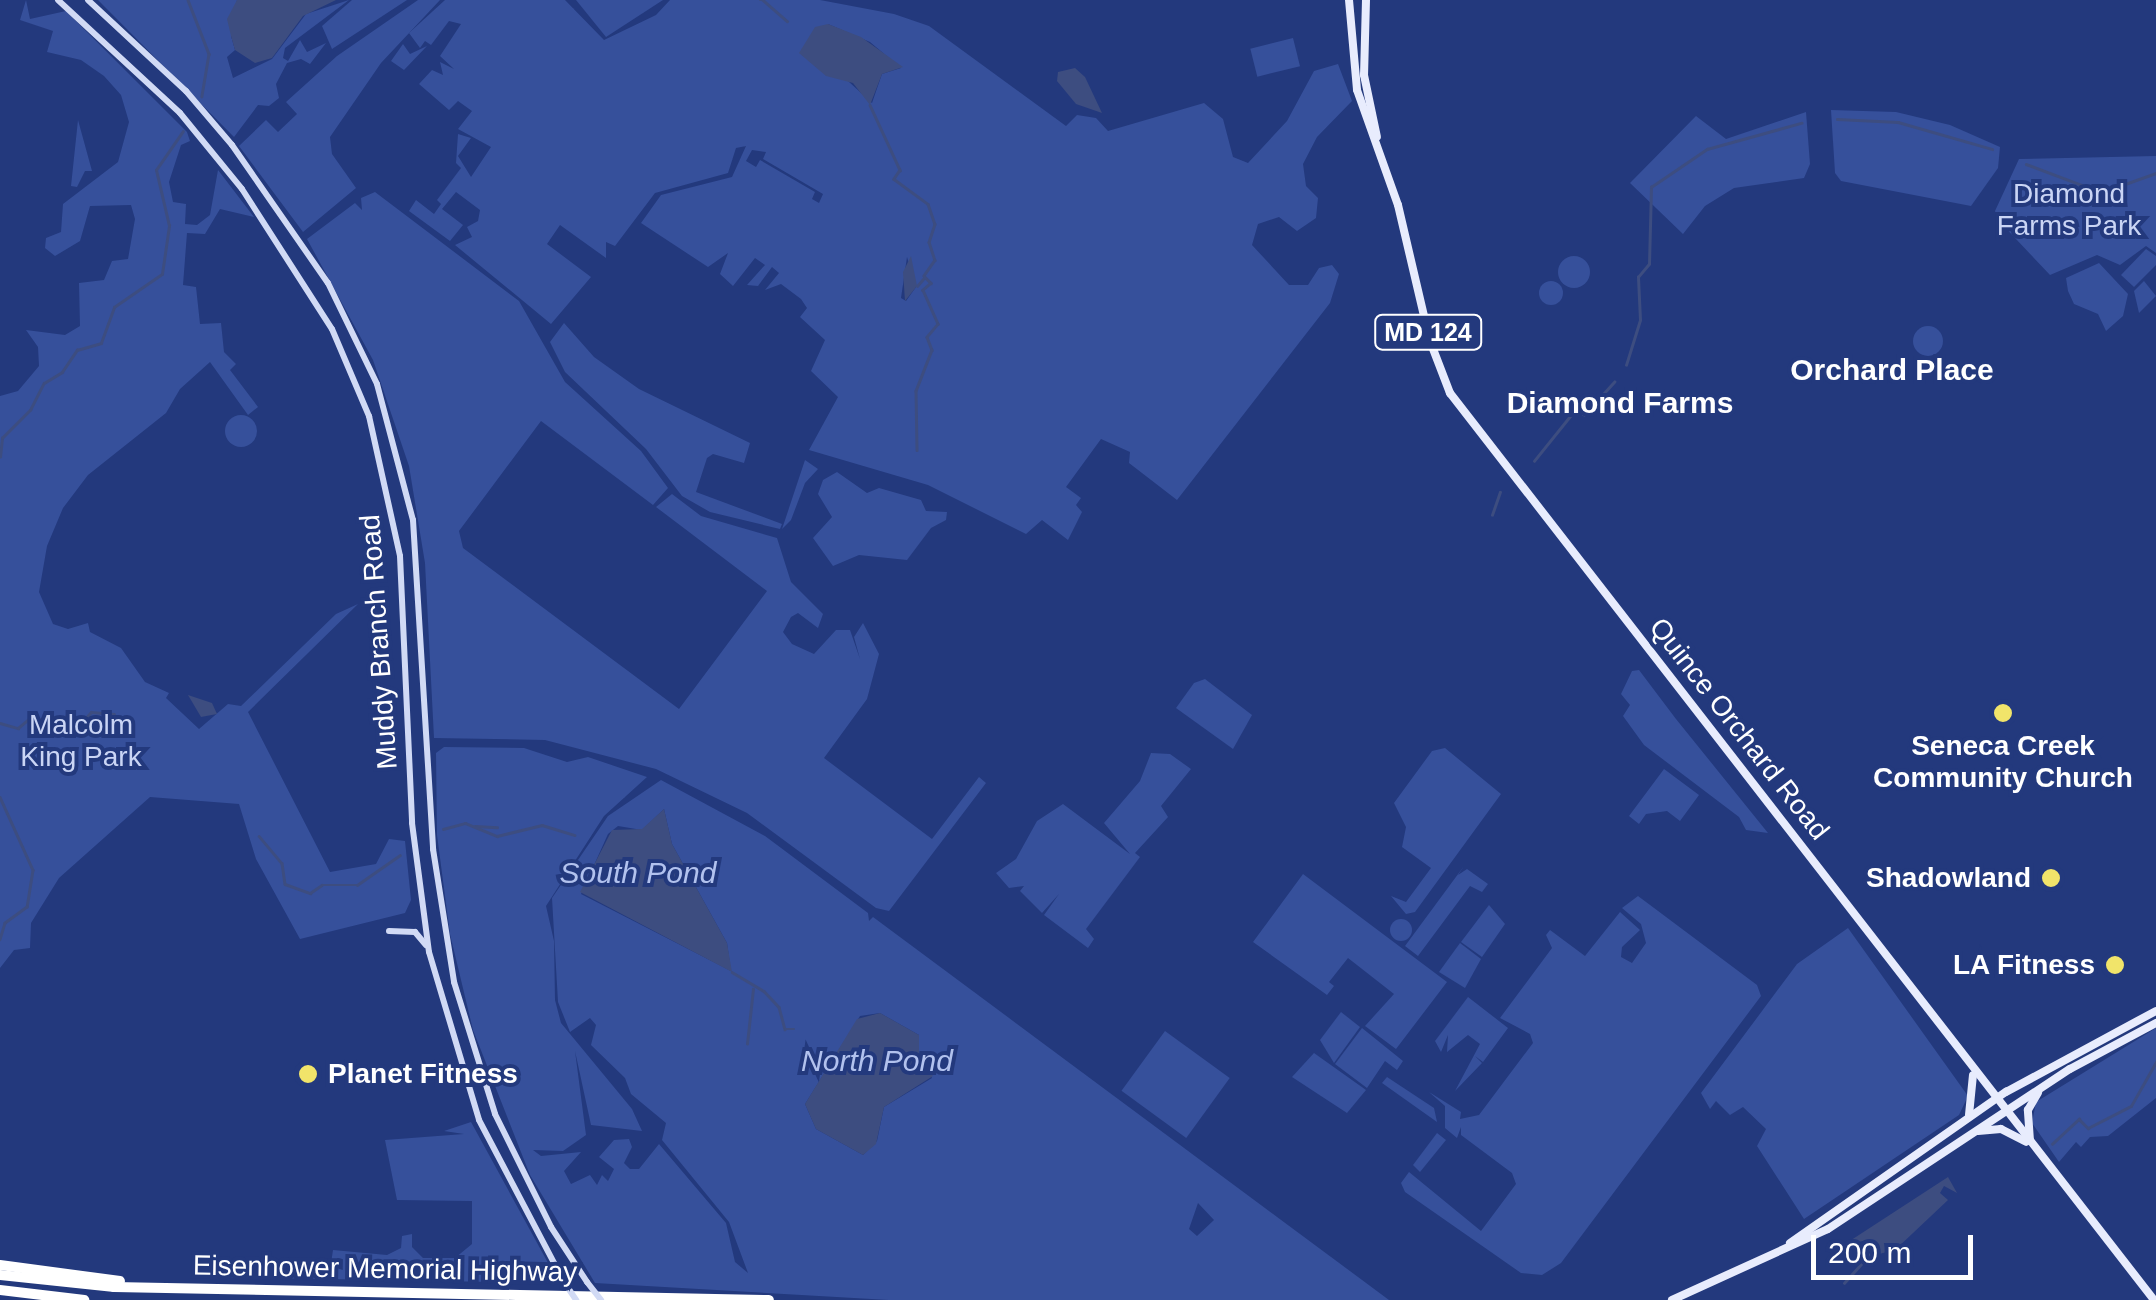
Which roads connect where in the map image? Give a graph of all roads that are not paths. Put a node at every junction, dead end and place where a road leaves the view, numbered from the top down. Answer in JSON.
{"nodes":[{"id":1,"x":58,"y":0,"type":"edge"},
{"id":2,"x":88,"y":0,"type":"edge"},
{"id":3,"x":1349,"y":0,"type":"edge"},
{"id":4,"x":1366,"y":0,"type":"edge"},
{"id":5,"x":1377,"y":142,"type":"junction"},
{"id":6,"x":389,"y":931,"type":"dead end"},
{"id":7,"x":430,"y":952,"type":"junction"},
{"id":8,"x":2156,"y":1011,"type":"edge"},
{"id":9,"x":2156,"y":1023,"type":"edge"},
{"id":10,"x":2102,"y":1035,"type":"junction"},
{"id":11,"x":2070,"y":1069,"type":"junction"},
{"id":12,"x":1972,"y":1070,"type":"junction"},
{"id":13,"x":2044,"y":1087,"type":"junction"},
{"id":14,"x":1996,"y":1099,"type":"junction"},
{"id":15,"x":2005,"y":1112,"type":"junction"},
{"id":16,"x":1962,"y":1122,"type":"junction"},
{"id":17,"x":1974,"y":1132,"type":"junction"},
{"id":18,"x":2032,"y":1146,"type":"junction"},
{"id":19,"x":1790,"y":1243,"type":"junction"},
{"id":20,"x":0,"y":1265,"type":"edge"},
{"id":21,"x":0,"y":1275,"type":"edge"},
{"id":22,"x":170,"y":1288,"type":"junction"},
{"id":23,"x":0,"y":1290,"type":"edge"},
{"id":24,"x":84,"y":1300,"type":"edge"},
{"id":25,"x":576,"y":1300,"type":"edge"},
{"id":26,"x":601,"y":1300,"type":"edge"},
{"id":27,"x":769,"y":1300,"type":"edge"},
{"id":28,"x":1672,"y":1300,"type":"edge"},
{"id":29,"x":2154,"y":1300,"type":"edge"}],
"edges":[{"from":1,"to":7,"type":"main road","name":"Muddy Branch Road"},
{"from":2,"to":26,"type":"main road","name":"Muddy Branch Road","bridge":true},
{"from":3,"to":5,"type":"main road","name":"Quince Orchard Road","number":"MD 124"},
{"from":4,"to":5,"type":"main road","name":"Quince Orchard Road","number":"MD 124"},
{"from":5,"to":12,"type":"main road","name":"Quince Orchard Road","number":"MD 124"},
{"from":6,"to":7,"type":"main road"},
{"from":7,"to":25,"type":"main road","name":"Muddy Branch Road","bridge":true},
{"from":8,"to":10,"type":"main road"},
{"from":9,"to":11,"type":"main road"},
{"from":10,"to":11,"type":"main road"},
{"from":10,"to":14,"type":"main road"},
{"from":11,"to":13,"type":"main road"},
{"from":12,"to":14,"type":"main road","name":"Quince Orchard Road","number":"MD 124"},
{"from":12,"to":16,"type":"main road"},
{"from":13,"to":15,"type":"main road"},
{"from":13,"to":18,"type":"main road"},
{"from":14,"to":15,"type":"main road","name":"Quince Orchard Road","number":"MD 124"},
{"from":14,"to":16,"type":"main road"},
{"from":15,"to":17,"type":"main road"},
{"from":15,"to":18,"type":"main road","name":"Quince Orchard Road","number":"MD 124"},
{"from":16,"to":19,"type":"main road"},
{"from":17,"to":18,"type":"main road"},
{"from":17,"to":19,"type":"main road"},
{"from":18,"to":29,"type":"main road","name":"Quince Orchard Road","number":"MD 124"},
{"from":19,"to":28,"type":"main road"},
{"from":20,"to":22,"type":"highway"},
{"from":21,"to":22,"type":"highway","name":"Eisenhower Memorial Highway"},
{"from":22,"to":27,"type":"highway","name":"Eisenhower Memorial Highway"},
{"from":23,"to":24,"type":"highway"}]}
